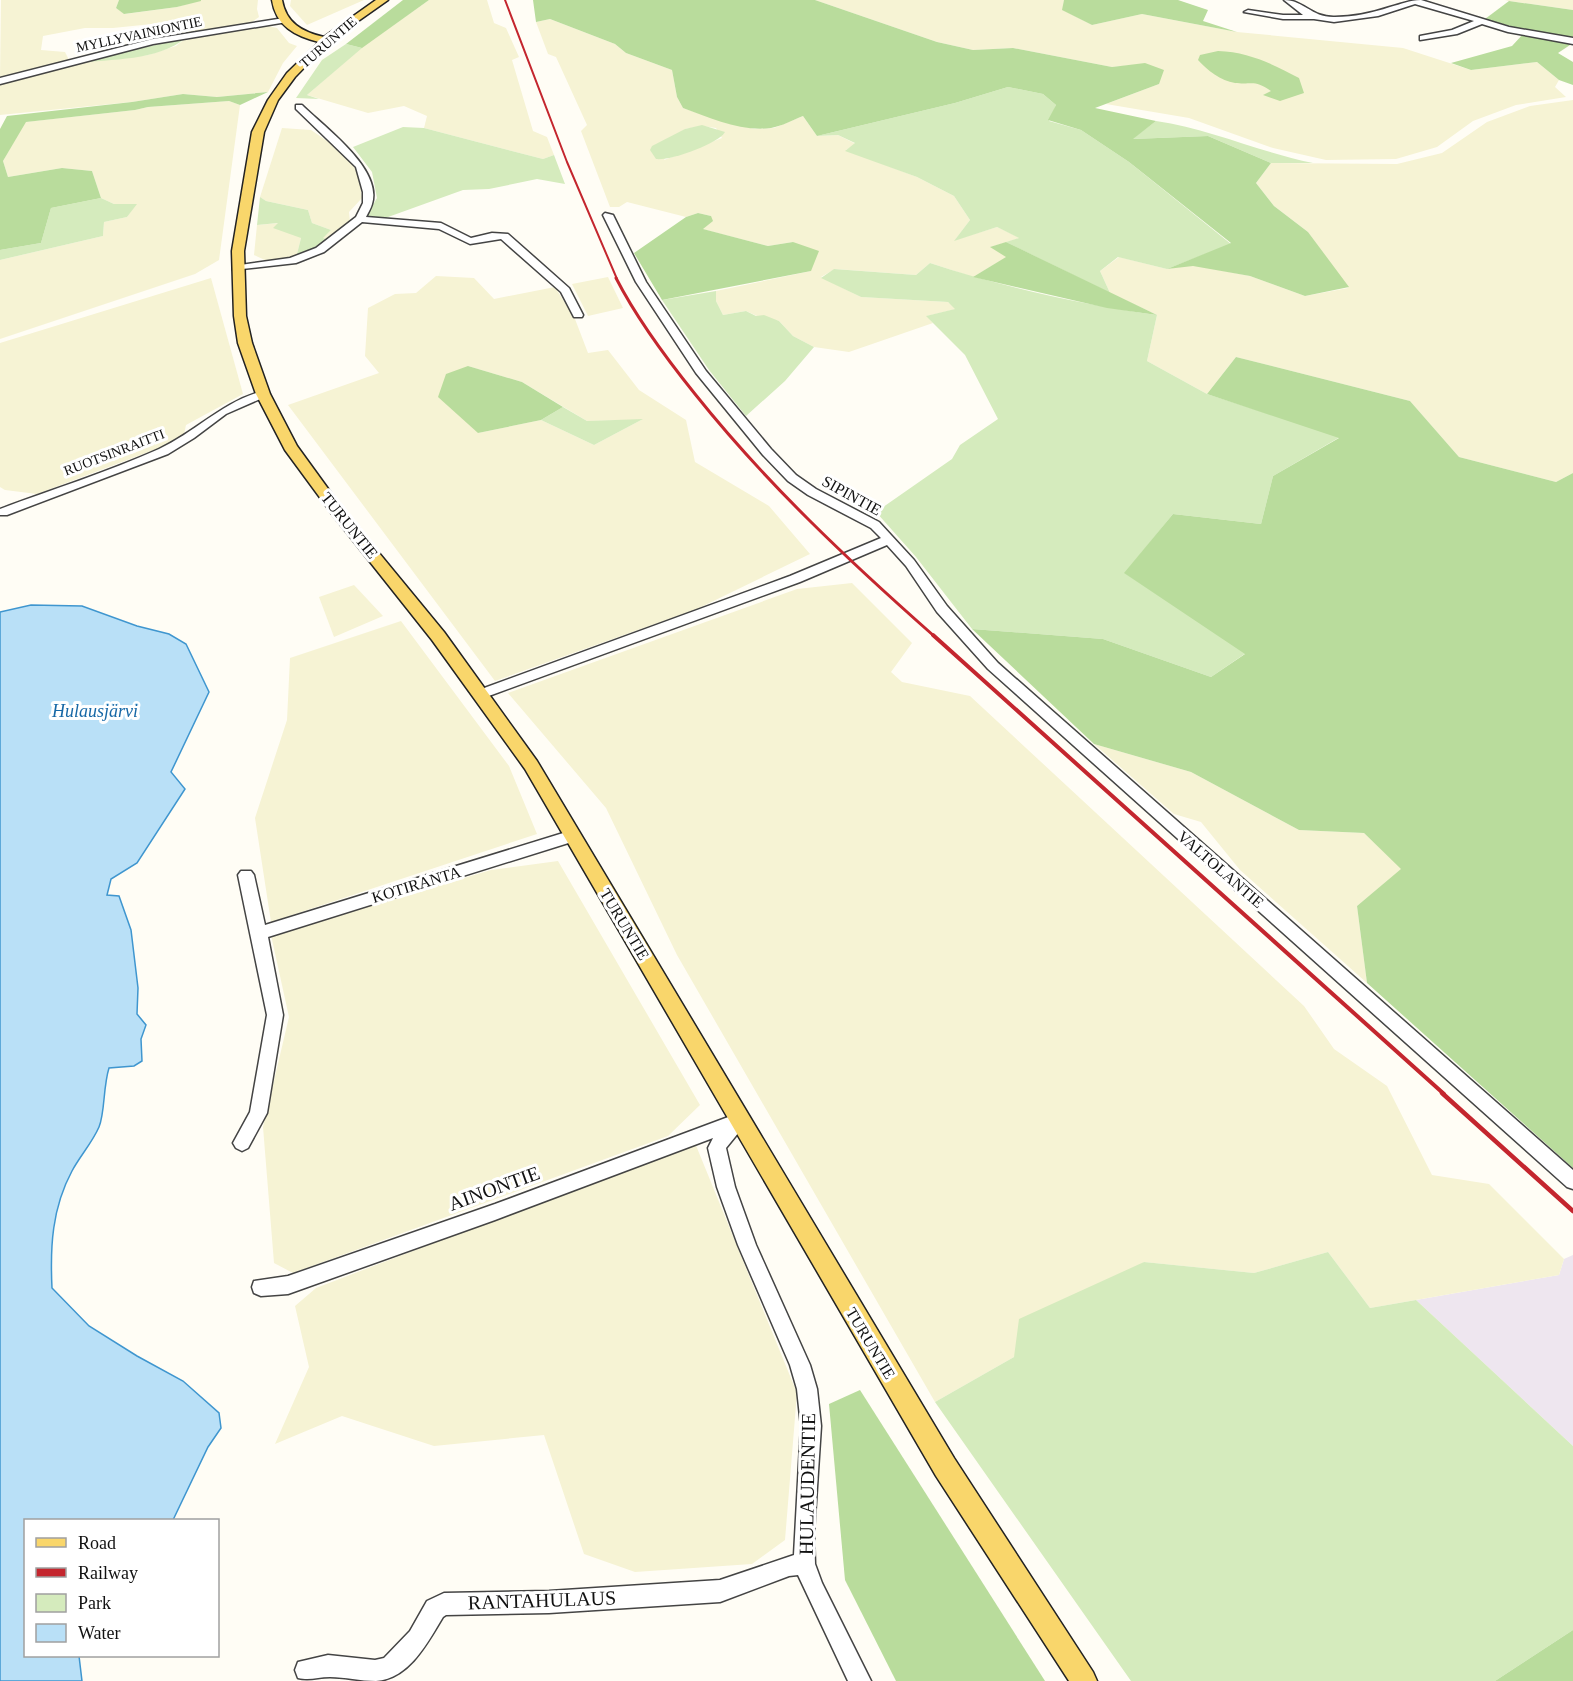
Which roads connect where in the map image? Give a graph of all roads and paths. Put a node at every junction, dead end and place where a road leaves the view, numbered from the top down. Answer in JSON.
{"nodes":[{"id":1,"x":277,"y":0,"type":"edge"},
{"id":2,"x":383,"y":0,"type":"edge"},
{"id":3,"x":392,"y":0,"type":"edge"},
{"id":4,"x":1288,"y":0,"type":"edge"},
{"id":5,"x":1413,"y":0,"type":"edge"},
{"id":6,"x":1248,"y":12,"type":"dead end"},
{"id":7,"x":1313,"y":17,"type":"junction"},
{"id":8,"x":284,"y":20,"type":"junction"},
{"id":9,"x":1482,"y":21,"type":"junction"},
{"id":10,"x":1423,"y":38,"type":"dead end"},
{"id":11,"x":329,"y":41,"type":"junction"},
{"id":12,"x":1573,"y":41,"type":"edge"},
{"id":13,"x":0,"y":81,"type":"edge"},
{"id":14,"x":299,"y":107,"type":"dead end"},
{"id":15,"x":608,"y":215,"type":"dead end"},
{"id":16,"x":360,"y":219,"type":"junction"},
{"id":17,"x":237,"y":268,"type":"junction"},
{"id":18,"x":578,"y":315,"type":"dead end"},
{"id":19,"x":263,"y":394,"type":"junction"},
{"id":20,"x":3,"y":512,"type":"dead end"},
{"id":21,"x":890,"y":539,"type":"junction"},
{"id":22,"x":481,"y":694,"type":"junction"},
{"id":23,"x":573,"y":836,"type":"junction"},
{"id":24,"x":246,"y":875,"type":"dead end"},
{"id":25,"x":259,"y":933,"type":"junction"},
{"id":26,"x":739,"y":1121,"type":"junction"},
{"id":27,"x":242,"y":1143,"type":"dead end"},
{"id":28,"x":1573,"y":1181,"type":"edge"},
{"id":29,"x":261,"y":1287,"type":"dead end"},
{"id":30,"x":805,"y":1564,"type":"junction"},
{"id":31,"x":306,"y":1670,"type":"dead end"},
{"id":32,"x":860,"y":1681,"type":"edge"},
{"id":33,"x":1084,"y":1681,"type":"edge"}],
"edges":[{"from":1,"to":8,"type":"main road"},
{"from":2,"to":11,"type":"main road","name":"TURUNTIE"},
{"from":3,"to":11,"type":"main road","name":"TURUNTIE"},
{"from":4,"to":7,"type":"street"},
{"from":5,"to":7,"type":"street"},
{"from":5,"to":9,"type":"street"},
{"from":6,"to":7,"type":"street"},
{"from":8,"to":11,"type":"main road"},
{"from":8,"to":13,"type":"street","name":"MYLLYVAINIONTIE"},
{"from":9,"to":10,"type":"street"},
{"from":9,"to":12,"type":"street"},
{"from":11,"to":17,"type":"main road","name":"TURUNTIE"},
{"from":14,"to":16,"type":"street"},
{"from":15,"to":21,"type":"street","name":"SIPINTIE"},
{"from":16,"to":17,"type":"street"},
{"from":16,"to":18,"type":"street"},
{"from":17,"to":19,"type":"main road","name":"TURUNTIE"},
{"from":19,"to":20,"type":"street","name":"RUOTSINRAITTI"},
{"from":19,"to":22,"type":"main road","name":"TURUNTIE"},
{"from":21,"to":22,"type":"street","name":"SIPINTIE"},
{"from":21,"to":28,"type":"street","name":"VALTOLANTIE"},
{"from":22,"to":23,"type":"main road","name":"TURUNTIE"},
{"from":23,"to":25,"type":"street","name":"KOTIRANTA"},
{"from":23,"to":26,"type":"main road","name":"TURUNTIE"},
{"from":24,"to":25,"type":"street"},
{"from":25,"to":27,"type":"street"},
{"from":26,"to":29,"type":"street","name":"AINONTIE"},
{"from":26,"to":30,"type":"street","name":"HULAUDENTIE"},
{"from":26,"to":33,"type":"main road","name":"TURUNTIE"},
{"from":30,"to":31,"type":"street","name":"RANTAHULAUS"},
{"from":30,"to":32,"type":"street","name":"HULAUDENTIE"}]}
